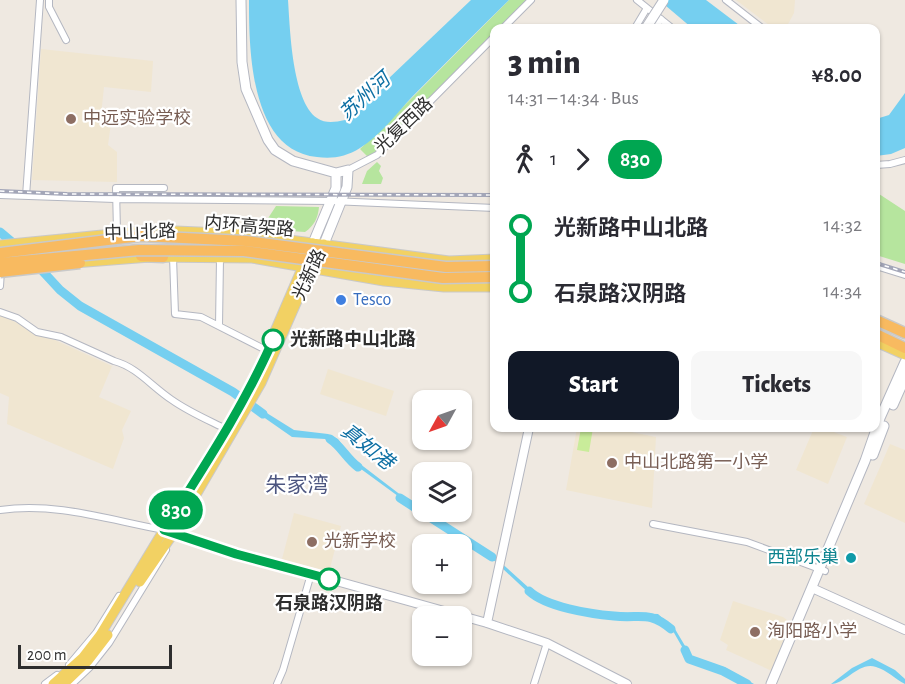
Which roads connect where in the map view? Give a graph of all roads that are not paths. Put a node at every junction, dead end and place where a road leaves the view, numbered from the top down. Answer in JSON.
{"nodes":[{"id":1,"x":40,"y":0,"type":"edge"},
{"id":2,"x":49,"y":0,"type":"edge"},
{"id":3,"x":241,"y":0,"type":"edge"},
{"id":4,"x":531,"y":0,"type":"edge"},
{"id":5,"x":637,"y":0,"type":"edge"},
{"id":6,"x":664,"y":0,"type":"edge"},
{"id":7,"x":726,"y":0,"type":"edge"},
{"id":8,"x":646,"y":8,"type":"junction"},
{"id":9,"x":661,"y":19,"type":"junction"},
{"id":10,"x":507,"y":24,"type":"edge"},
{"id":11,"x":637,"y":24,"type":"edge"},
{"id":12,"x":649,"y":24,"type":"edge"},
{"id":13,"x":658,"y":24,"type":"edge"},
{"id":14,"x":667,"y":24,"type":"edge"},
{"id":15,"x":757,"y":24,"type":"edge"},
{"id":16,"x":66,"y":39,"type":"dead end"},
{"id":17,"x":490,"y":41,"type":"edge"},
{"id":18,"x":905,"y":160,"type":"edge"},
{"id":19,"x":880,"y":165,"type":"edge"},
{"id":20,"x":348,"y":170,"type":"junction"},
{"id":21,"x":336,"y":173,"type":"junction"},
{"id":22,"x":164,"y":188,"type":"dead end"},
{"id":23,"x":0,"y":195,"type":"edge"},
{"id":24,"x":26,"y":196,"type":"junction"},
{"id":25,"x":115,"y":199,"type":"junction"},
{"id":26,"x":331,"y":201,"type":"junction"},
{"id":27,"x":342,"y":202,"type":"junction"},
{"id":28,"x":490,"y":208,"type":"edge"},
{"id":29,"x":117,"y":232,"type":"junction"},
{"id":30,"x":313,"y":243,"type":"junction"},
{"id":31,"x":324,"y":244,"type":"junction"},
{"id":32,"x":0,"y":245,"type":"edge"},
{"id":33,"x":0,"y":253,"type":"edge"},
{"id":34,"x":168,"y":257,"type":"junction"},
{"id":35,"x":220,"y":258,"type":"junction"},
{"id":36,"x":490,"y":259,"type":"edge"},
{"id":37,"x":490,"y":266,"type":"edge"},
{"id":38,"x":2,"y":267,"type":"edge"},
{"id":39,"x":880,"y":267,"type":"edge"},
{"id":40,"x":307,"y":268,"type":"junction"},
{"id":41,"x":905,"y":275,"type":"edge"},
{"id":42,"x":490,"y":277,"type":"edge"},
{"id":43,"x":0,"y":286,"type":"edge"},
{"id":44,"x":490,"y":287,"type":"edge"},
{"id":45,"x":0,"y":312,"type":"edge"},
{"id":46,"x":880,"y":322,"type":"edge"},
{"id":47,"x":219,"y":326,"type":"junction"},
{"id":48,"x":880,"y":329,"type":"edge"},
{"id":49,"x":905,"y":334,"type":"edge"},
{"id":50,"x":880,"y":336,"type":"edge"},
{"id":51,"x":905,"y":341,"type":"edge"},
{"id":52,"x":880,"y":344,"type":"edge"},
{"id":53,"x":905,"y":348,"type":"edge"},
{"id":54,"x":268,"y":351,"type":"junction"},
{"id":55,"x":905,"y":355,"type":"edge"},
{"id":56,"x":905,"y":362,"type":"edge"},
{"id":57,"x":905,"y":378,"type":"edge"},
{"id":58,"x":248,"y":400,"type":"junction"},
{"id":59,"x":880,"y":418,"type":"edge"},
{"id":60,"x":232,"y":426,"type":"junction"},
{"id":61,"x":528,"y":432,"type":"edge"},
{"id":62,"x":875,"y":432,"type":"edge"},
{"id":63,"x":0,"y":510,"type":"edge"},
{"id":64,"x":653,"y":524,"type":"dead end"},
{"id":65,"x":168,"y":532,"type":"junction"},
{"id":66,"x":144,"y":562,"type":"junction"},
{"id":67,"x":822,"y":570,"type":"junction"},
{"id":68,"x":311,"y":574,"type":"junction"},
{"id":69,"x":133,"y":587,"type":"junction"},
{"id":70,"x":814,"y":589,"type":"junction"},
{"id":71,"x":487,"y":623,"type":"junction"},
{"id":72,"x":905,"y":630,"type":"edge"},
{"id":73,"x":547,"y":643,"type":"junction"},
{"id":74,"x":785,"y":658,"type":"junction"},
{"id":75,"x":45,"y":684,"type":"edge"},
{"id":76,"x":53,"y":684,"type":"edge"},
{"id":77,"x":63,"y":684,"type":"edge"},
{"id":78,"x":72,"y":684,"type":"edge"},
{"id":79,"x":277,"y":684,"type":"edge"},
{"id":80,"x":534,"y":684,"type":"edge"},
{"id":81,"x":627,"y":684,"type":"edge"},
{"id":82,"x":771,"y":684,"type":"edge"},
{"id":83,"x":776,"y":684,"type":"edge"}],
"edges":[{"from":1,"to":24,"type":"street"},
{"from":2,"to":16,"type":"street"},
{"from":3,"to":21,"type":"main road","name":"光复西路"},
{"from":4,"to":10,"type":"street"},
{"from":5,"to":8,"type":"street"},
{"from":6,"to":12,"type":"main road","bridge":true},
{"from":7,"to":15,"type":"street"},
{"from":8,"to":9,"type":"street"},
{"from":8,"to":11,"type":"street"},
{"from":9,"to":13,"type":"street"},
{"from":9,"to":14,"type":"street"},
{"from":17,"to":20,"type":"street","name":"光复西路"},
{"from":18,"to":19,"type":"street"},
{"from":20,"to":21,"type":"main road","name":"光复西路"},
{"from":20,"to":27,"type":"main road","name":"光新路"},
{"from":21,"to":26,"type":"main road","name":"光新路"},
{"from":22,"to":25,"type":"street"},
{"from":23,"to":24,"type":"street"},
{"from":24,"to":25,"type":"street"},
{"from":25,"to":26,"type":"street"},
{"from":25,"to":29,"type":"street"},
{"from":26,"to":27,"type":"street"},
{"from":26,"to":30,"type":"main road","name":"光新路"},
{"from":27,"to":28,"type":"street"},
{"from":27,"to":31,"type":"main road","name":"光新路"},
{"from":29,"to":30,"type":"main road","name":"中山北路"},
{"from":29,"to":32,"type":"main road","name":"中山北路"},
{"from":30,"to":31,"type":"main road","name":"中山北路"},
{"from":30,"to":40,"type":"main road","name":"光新路"},
{"from":31,"to":36,"type":"main road","name":"中山北路"},
{"from":31,"to":40,"type":"main road","name":"光新路"},
{"from":33,"to":37,"type":"highway","name":"内环高架路","bridge":true},
{"from":34,"to":35,"type":"main road","name":"中山北路"},
{"from":34,"to":38,"type":"main road","name":"中山北路","bridge":true},
{"from":34,"to":38,"type":"highway","bridge":true},
{"from":34,"to":47,"type":"street"},
{"from":35,"to":40,"type":"main road","name":"中山北路"},
{"from":35,"to":47,"type":"street"},
{"from":38,"to":42,"type":"highway","name":"内环高架路","bridge":true},
{"from":38,"to":43,"type":"street"},
{"from":39,"to":41,"type":"street"},
{"from":40,"to":44,"type":"main road","name":"中山北路"},
{"from":40,"to":54,"type":"main road","name":"光新路"},
{"from":40,"to":58,"type":"main road","name":"光新路"},
{"from":45,"to":60,"type":"street"},
{"from":46,"to":49,"type":"highway"},
{"from":47,"to":54,"type":"street"},
{"from":48,"to":51,"type":"highway"},
{"from":50,"to":53,"type":"highway"},
{"from":52,"to":55,"type":"main road"},
{"from":54,"to":58,"type":"main road","name":"光新路"},
{"from":56,"to":59,"type":"main road"},
{"from":57,"to":67,"type":"main road"},
{"from":58,"to":60,"type":"main road","name":"光新路"},
{"from":60,"to":65,"type":"main road","name":"光新路"},
{"from":61,"to":71,"type":"street"},
{"from":62,"to":67,"type":"main road"},
{"from":63,"to":65,"type":"street"},
{"from":64,"to":67,"type":"street"},
{"from":65,"to":66,"type":"main road","name":"光新路"},
{"from":65,"to":68,"type":"street"},
{"from":65,"to":69,"type":"main road","name":"光新路"},
{"from":65,"to":78,"type":"street","name":"光新路"},
{"from":66,"to":69,"type":"main road","name":"光新路"},
{"from":66,"to":75,"type":"street","name":"光新路"},
{"from":67,"to":70,"type":"main road"},
{"from":68,"to":71,"type":"street"},
{"from":68,"to":79,"type":"street"},
{"from":69,"to":76,"type":"main road","name":"光新路"},
{"from":69,"to":77,"type":"main road","name":"光新路"},
{"from":70,"to":72,"type":"street"},
{"from":70,"to":74,"type":"main road"},
{"from":71,"to":73,"type":"street"},
{"from":73,"to":80,"type":"street"},
{"from":73,"to":81,"type":"street"},
{"from":74,"to":82,"type":"main road"},
{"from":74,"to":83,"type":"main road"}]}
